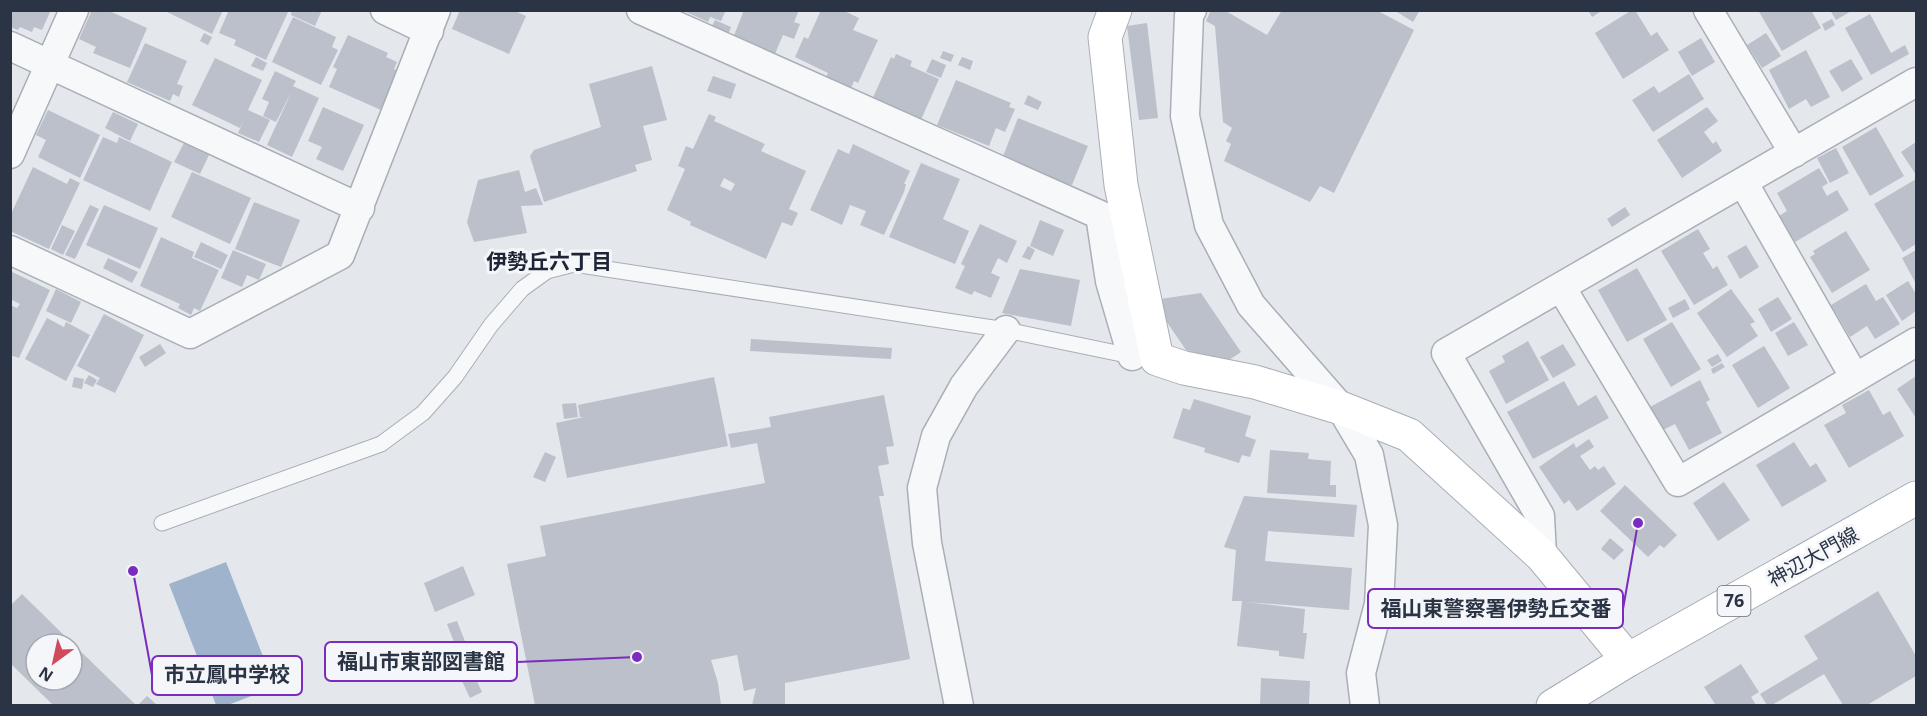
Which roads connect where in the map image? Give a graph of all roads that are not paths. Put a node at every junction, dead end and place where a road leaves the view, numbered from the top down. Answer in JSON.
{"nodes":[{"id":1,"x":74,"y":10,"type":"edge"},
{"id":2,"x":385,"y":10,"type":"edge"},
{"id":3,"x":641,"y":10,"type":"edge"},
{"id":4,"x":1115,"y":10,"type":"edge"},
{"id":5,"x":1192,"y":10,"type":"edge"},
{"id":6,"x":1708,"y":11,"type":"edge"},
{"id":7,"x":432,"y":21,"type":"edge"},
{"id":8,"x":10,"y":45,"type":"edge"},
{"id":9,"x":51,"y":63,"type":"junction"},
{"id":10,"x":1916,"y":85,"type":"edge"},
{"id":11,"x":1794,"y":153,"type":"junction"},
{"id":12,"x":10,"y":154,"type":"edge"},
{"id":13,"x":1743,"y":182,"type":"junction"},
{"id":14,"x":360,"y":208,"type":"junction"},
{"id":15,"x":10,"y":250,"type":"edge"},
{"id":16,"x":1562,"y":287,"type":"junction"},
{"id":17,"x":1006,"y":330,"type":"junction"},
{"id":18,"x":1917,"y":342,"type":"edge"},
{"id":19,"x":1144,"y":357,"type":"junction"},
{"id":20,"x":1855,"y":378,"type":"junction"},
{"id":21,"x":1341,"y":408,"type":"junction"},
{"id":22,"x":1917,"y":498,"type":"edge"},
{"id":23,"x":162,"y":523,"type":"dead end"},
{"id":24,"x":1542,"y":556,"type":"junction"},
{"id":25,"x":1628,"y":660,"type":"junction"},
{"id":26,"x":959,"y":705,"type":"edge"},
{"id":27,"x":1365,"y":705,"type":"edge"},
{"id":28,"x":1553,"y":705,"type":"edge"}],
"edges":[{"from":1,"to":9,"type":"street"},
{"from":2,"to":7,"type":"street"},
{"from":3,"to":19,"type":"street"},
{"from":4,"to":19,"type":"street"},
{"from":5,"to":21,"type":"street"},
{"from":6,"to":11,"type":"street"},
{"from":7,"to":14,"type":"street"},
{"from":8,"to":9,"type":"street"},
{"from":9,"to":12,"type":"street"},
{"from":9,"to":14,"type":"street"},
{"from":10,"to":11,"type":"street"},
{"from":11,"to":13,"type":"street"},
{"from":13,"to":16,"type":"street"},
{"from":13,"to":20,"type":"street"},
{"from":14,"to":15,"type":"street"},
{"from":16,"to":20,"type":"street"},
{"from":16,"to":24,"type":"street"},
{"from":17,"to":19,"type":"lane"},
{"from":17,"to":23,"type":"lane"},
{"from":17,"to":26,"type":"street"},
{"from":18,"to":20,"type":"street"},
{"from":19,"to":21,"type":"street"},
{"from":21,"to":24,"type":"street"},
{"from":21,"to":27,"type":"street"},
{"from":22,"to":25,"type":"street","name":"神辺大門線","number":"76"},
{"from":24,"to":25,"type":"street"},
{"from":25,"to":28,"type":"street","name":"神辺大門線","number":"76"}]}
